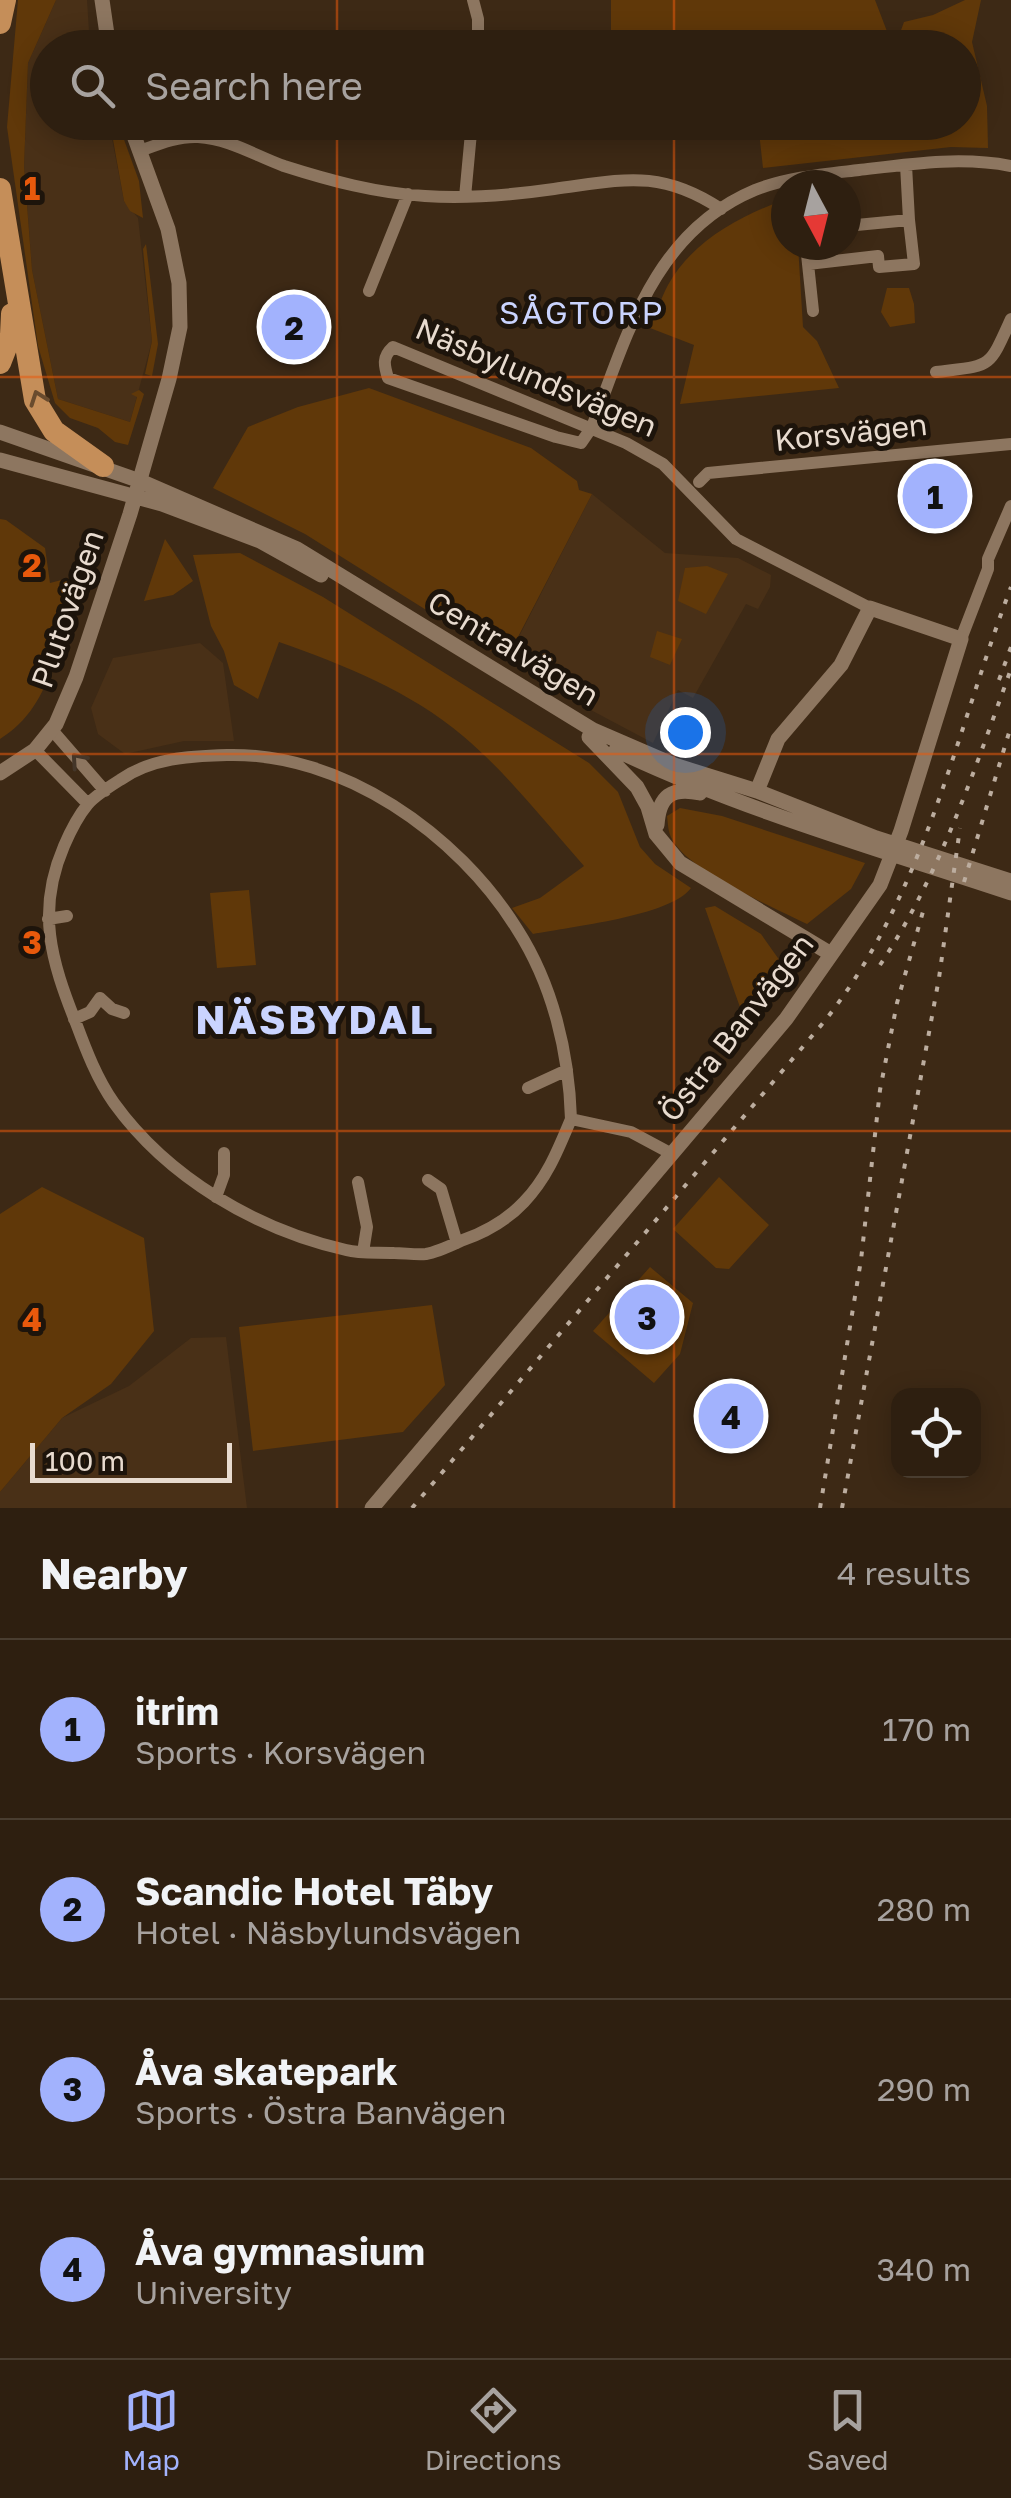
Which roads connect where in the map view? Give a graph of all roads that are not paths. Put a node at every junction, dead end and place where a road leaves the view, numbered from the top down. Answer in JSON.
{"nodes":[{"id":1,"x":5,"y":0,"type":"edge"},
{"id":2,"x":102,"y":0,"type":"edge"},
{"id":3,"x":473,"y":0,"type":"edge"},
{"id":4,"x":0,"y":23,"type":"edge"},
{"id":5,"x":106,"y":30,"type":"edge"},
{"id":6,"x":478,"y":30,"type":"edge"},
{"id":7,"x":136,"y":140,"type":"edge"},
{"id":8,"x":171,"y":140,"type":"edge"},
{"id":9,"x":215,"y":140,"type":"edge"},
{"id":10,"x":470,"y":140,"type":"edge"},
{"id":11,"x":140,"y":151,"type":"junction"},
{"id":12,"x":906,"y":165,"type":"junction"},
{"id":13,"x":1011,"y":166,"type":"edge"},
{"id":14,"x":861,"y":172,"type":"edge"},
{"id":15,"x":771,"y":185,"type":"edge"},
{"id":16,"x":0,"y":189,"type":"edge"},
{"id":17,"x":408,"y":194,"type":"junction"},
{"id":18,"x":464,"y":197,"type":"junction"},
{"id":19,"x":721,"y":210,"type":"junction"},
{"id":20,"x":909,"y":220,"type":"junction"},
{"id":21,"x":861,"y":225,"type":"edge"},
{"id":22,"x":808,"y":260,"type":"edge"},
{"id":23,"x":808,"y":264,"type":"junction"},
{"id":24,"x":14,"y":280,"type":"junction"},
{"id":25,"x":369,"y":291,"type":"dead end"},
{"id":26,"x":813,"y":311,"type":"dead end"},
{"id":27,"x":1011,"y":319,"type":"edge"},
{"id":28,"x":0,"y":363,"type":"edge"},
{"id":29,"x":936,"y":372,"type":"dead end"},
{"id":30,"x":592,"y":427,"type":"junction"},
{"id":31,"x":0,"y":432,"type":"edge"},
{"id":32,"x":1011,"y":444,"type":"edge"},
{"id":33,"x":0,"y":460,"type":"edge"},
{"id":34,"x":103,"y":466,"type":"junction"},
{"id":35,"x":699,"y":482,"type":"dead end"},
{"id":36,"x":137,"y":488,"type":"junction"},
{"id":37,"x":1011,"y":506,"type":"edge"},
{"id":38,"x":870,"y":608,"type":"junction"},
{"id":39,"x":960,"y":639,"type":"junction"},
{"id":40,"x":52,"y":730,"type":"junction"},
{"id":41,"x":588,"y":738,"type":"junction"},
{"id":42,"x":35,"y":750,"type":"junction"},
{"id":43,"x":0,"y":773,"type":"edge"},
{"id":44,"x":105,"y":791,"type":"junction"},
{"id":45,"x":752,"y":797,"type":"junction"},
{"id":46,"x":88,"y":804,"type":"junction"},
{"id":47,"x":656,"y":834,"type":"junction"},
{"id":48,"x":1008,"y":886,"type":"edge"},
{"id":49,"x":67,"y":916,"type":"dead end"},
{"id":50,"x":48,"y":919,"type":"junction"},
{"id":51,"x":830,"y":954,"type":"junction"},
{"id":52,"x":124,"y":1013,"type":"dead end"},
{"id":53,"x":74,"y":1019,"type":"junction"},
{"id":54,"x":567,"y":1070,"type":"junction"},
{"id":55,"x":528,"y":1088,"type":"dead end"},
{"id":56,"x":570,"y":1119,"type":"junction"},
{"id":57,"x":224,"y":1153,"type":"dead end"},
{"id":58,"x":672,"y":1154,"type":"junction"},
{"id":59,"x":428,"y":1180,"type":"dead end"},
{"id":60,"x":358,"y":1182,"type":"dead end"},
{"id":61,"x":216,"y":1197,"type":"junction"},
{"id":62,"x":457,"y":1242,"type":"junction"},
{"id":63,"x":363,"y":1252,"type":"junction"},
{"id":64,"x":372,"y":1508,"type":"edge"}],
"edges":[{"from":1,"to":4,"type":"highway"},
{"from":2,"to":5,"type":"street"},
{"from":3,"to":6,"type":"street"},
{"from":7,"to":11,"type":"street","name":"Plutovägen"},
{"from":8,"to":11,"type":"street"},
{"from":9,"to":17,"type":"street"},
{"from":10,"to":18,"type":"street"},
{"from":11,"to":36,"type":"street","name":"Plutovägen"},
{"from":12,"to":13,"type":"street"},
{"from":12,"to":14,"type":"street"},
{"from":12,"to":20,"type":"street"},
{"from":15,"to":19,"type":"street"},
{"from":16,"to":24,"type":"highway"},
{"from":17,"to":18,"type":"street"},
{"from":17,"to":25,"type":"street"},
{"from":18,"to":19,"type":"street"},
{"from":19,"to":30,"type":"street"},
{"from":20,"to":21,"type":"street"},
{"from":20,"to":23,"type":"street"},
{"from":22,"to":23,"type":"street"},
{"from":23,"to":26,"type":"street"},
{"from":24,"to":28,"type":"highway"},
{"from":34,"to":24,"type":"highway","one_way":true},
{"from":27,"to":29,"type":"street"},
{"from":30,"to":30,"type":"street","name":"Näsbylundsvägen"},
{"from":30,"to":38,"type":"street","name":"Näsbylundsvägen"},
{"from":31,"to":34,"type":"street","name":"Centralvägen"},
{"from":32,"to":35,"type":"street","name":"Korsvägen"},
{"from":33,"to":36,"type":"street","name":"Centralvägen"},
{"from":34,"to":36,"type":"street","name":"Centralvägen"},
{"from":36,"to":40,"type":"street","name":"Plutovägen"},
{"from":36,"to":41,"type":"street","name":"Centralvägen"},
{"from":36,"to":45,"type":"street","name":"Centralvägen"},
{"from":37,"to":39,"type":"street","name":"Östra Banvägen"},
{"from":38,"to":39,"type":"street","name":"Näsbylundsvägen"},
{"from":38,"to":45,"type":"street"},
{"from":39,"to":51,"type":"street","name":"Östra Banvägen"},
{"from":40,"to":42,"type":"street","name":"Plutovägen"},
{"from":44,"to":40,"type":"street","one_way":true},
{"from":41,"to":45,"type":"street","name":"Centralvägen"},
{"from":41,"to":47,"type":"street"},
{"from":42,"to":43,"type":"street","name":"Plutovägen"},
{"from":42,"to":46,"type":"street"},
{"from":44,"to":46,"type":"street"},
{"from":44,"to":54,"type":"street"},
{"from":45,"to":47,"type":"street"},
{"from":45,"to":48,"type":"street","name":"Centralvägen"},
{"from":46,"to":50,"type":"street"},
{"from":47,"to":51,"type":"street"},
{"from":49,"to":50,"type":"street"},
{"from":50,"to":53,"type":"street"},
{"from":51,"to":58,"type":"street","name":"Östra Banvägen"},
{"from":52,"to":53,"type":"street"},
{"from":53,"to":61,"type":"street"},
{"from":54,"to":55,"type":"street"},
{"from":54,"to":56,"type":"street"},
{"from":56,"to":58,"type":"street"},
{"from":56,"to":62,"type":"street"},
{"from":57,"to":61,"type":"street"},
{"from":58,"to":64,"type":"street","name":"Östra Banvägen"},
{"from":59,"to":62,"type":"street"},
{"from":60,"to":63,"type":"street"},
{"from":61,"to":63,"type":"street"},
{"from":62,"to":63,"type":"street"}]}
